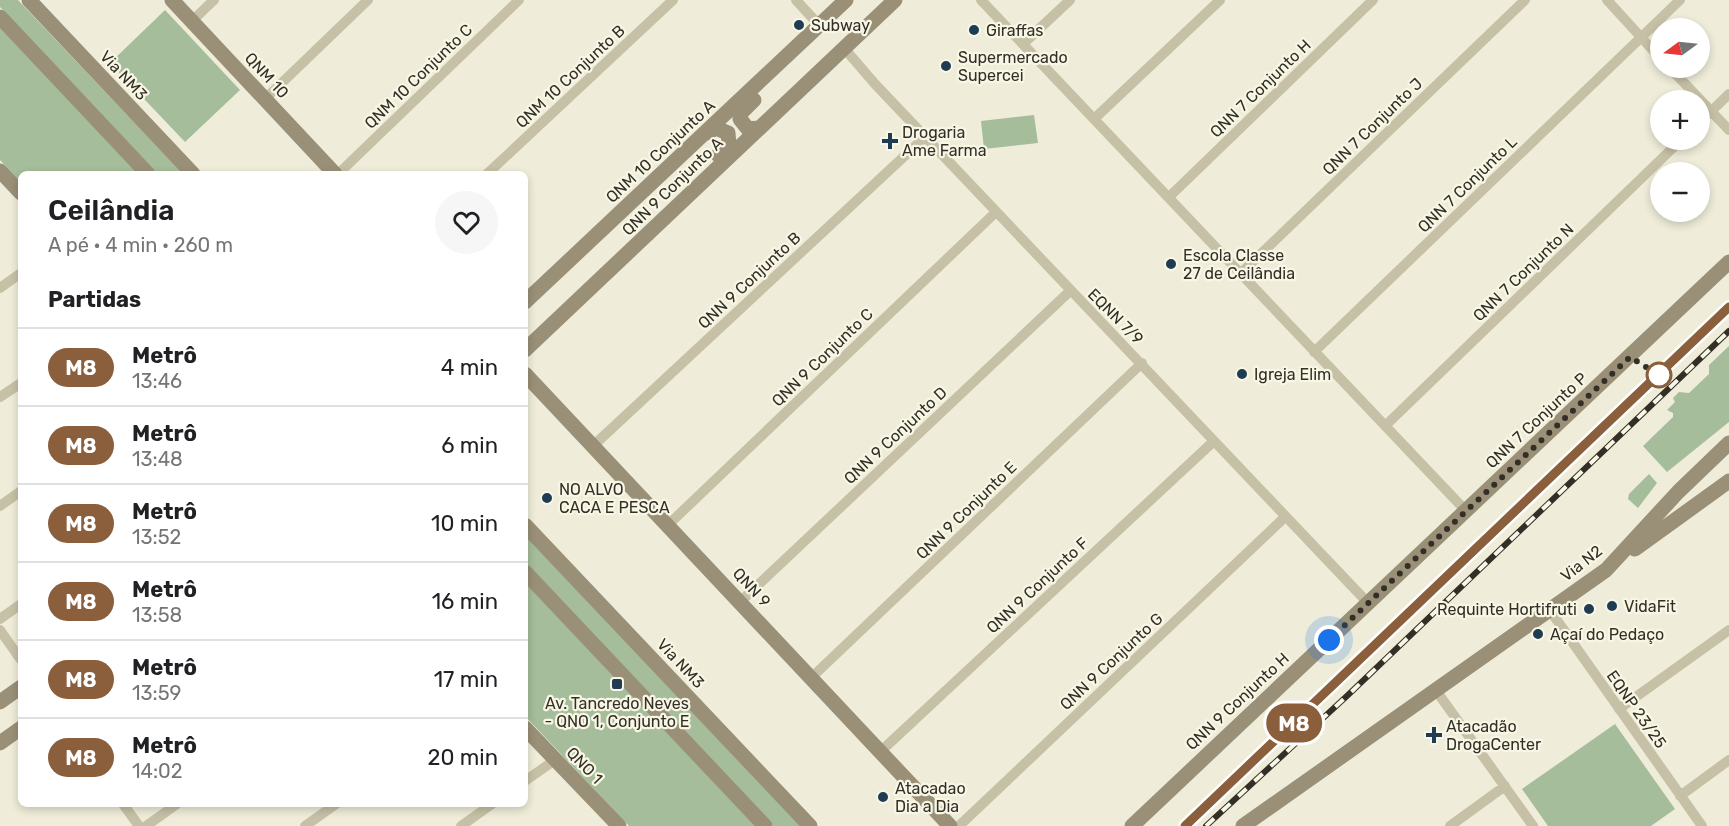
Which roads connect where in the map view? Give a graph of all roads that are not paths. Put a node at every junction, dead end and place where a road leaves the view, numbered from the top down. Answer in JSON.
{"nodes":[{"id":1,"x":29,"y":0,"type":"edge"},
{"id":2,"x":172,"y":0,"type":"edge"},
{"id":3,"x":214,"y":0,"type":"edge"},
{"id":4,"x":368,"y":0,"type":"edge"},
{"id":5,"x":519,"y":0,"type":"edge"},
{"id":6,"x":672,"y":0,"type":"edge"},
{"id":7,"x":796,"y":0,"type":"edge"},
{"id":8,"x":846,"y":0,"type":"edge"},
{"id":9,"x":895,"y":0,"type":"edge"},
{"id":10,"x":981,"y":0,"type":"edge"},
{"id":11,"x":1070,"y":0,"type":"edge"},
{"id":12,"x":1220,"y":0,"type":"edge"},
{"id":13,"x":1373,"y":0,"type":"edge"},
{"id":14,"x":1525,"y":0,"type":"edge"},
{"id":15,"x":1606,"y":0,"type":"edge"},
{"id":16,"x":1680,"y":0,"type":"edge"},
{"id":17,"x":834,"y":11,"type":"junction"},
{"id":18,"x":0,"y":17,"type":"edge"},
{"id":19,"x":192,"y":21,"type":"junction"},
{"id":20,"x":819,"y":25,"type":"junction"},
{"id":21,"x":1641,"y":37,"type":"junction"},
{"id":22,"x":1023,"y":44,"type":"junction"},
{"id":23,"x":1650,"y":47,"type":"edge"},
{"id":24,"x":844,"y":48,"type":"junction"},
{"id":25,"x":1680,"y":78,"type":"edge"},
{"id":26,"x":1729,"y":94,"type":"edge"},
{"id":27,"x":265,"y":99,"type":"junction"},
{"id":28,"x":1711,"y":111,"type":"junction"},
{"id":29,"x":1095,"y":119,"type":"junction"},
{"id":30,"x":759,"y":128,"type":"junction"},
{"id":31,"x":1729,"y":130,"type":"edge"},
{"id":32,"x":702,"y":135,"type":"junction"},
{"id":33,"x":925,"y":137,"type":"junction"},
{"id":34,"x":1671,"y":150,"type":"edge"},
{"id":35,"x":145,"y":171,"type":"edge"},
{"id":36,"x":190,"y":171,"type":"edge"},
{"id":37,"x":334,"y":171,"type":"edge"},
{"id":38,"x":340,"y":171,"type":"edge"},
{"id":39,"x":490,"y":171,"type":"edge"},
{"id":40,"x":2,"y":177,"type":"edge"},
{"id":41,"x":18,"y":190,"type":"edge"},
{"id":42,"x":1168,"y":198,"type":"junction"},
{"id":43,"x":996,"y":212,"type":"junction"},
{"id":44,"x":625,"y":256,"type":"junction"},
{"id":45,"x":1729,"y":262,"type":"edge"},
{"id":46,"x":1240,"y":274,"type":"junction"},
{"id":47,"x":18,"y":275,"type":"edge"},
{"id":48,"x":0,"y":288,"type":"edge"},
{"id":49,"x":1070,"y":291,"type":"junction"},
{"id":50,"x":528,"y":299,"type":"edge"},
{"id":51,"x":528,"y":347,"type":"edge"},
{"id":52,"x":1314,"y":352,"type":"junction"},
{"id":53,"x":1142,"y":363,"type":"junction"},
{"id":54,"x":528,"y":377,"type":"edge"},
{"id":55,"x":18,"y":385,"type":"edge"},
{"id":56,"x":0,"y":398,"type":"edge"},
{"id":57,"x":1385,"y":426,"type":"junction"},
{"id":58,"x":1214,"y":441,"type":"junction"},
{"id":59,"x":1729,"y":443,"type":"edge"},
{"id":60,"x":594,"y":445,"type":"junction"},
{"id":61,"x":1729,"y":481,"type":"edge"},
{"id":62,"x":18,"y":493,"type":"edge"},
{"id":63,"x":0,"y":506,"type":"edge"},
{"id":64,"x":1466,"y":511,"type":"junction"},
{"id":65,"x":1285,"y":518,"type":"junction"},
{"id":66,"x":669,"y":524,"type":"junction"},
{"id":67,"x":528,"y":528,"type":"edge"},
{"id":68,"x":1606,"y":570,"type":"junction"},
{"id":69,"x":528,"y":575,"type":"edge"},
{"id":70,"x":741,"y":602,"type":"junction"},
{"id":71,"x":1368,"y":603,"type":"junction"},
{"id":72,"x":18,"y":606,"type":"edge"},
{"id":73,"x":1549,"y":609,"type":"junction"},
{"id":74,"x":0,"y":619,"type":"edge"},
{"id":75,"x":0,"y":630,"type":"edge"},
{"id":76,"x":1729,"y":630,"type":"edge"},
{"id":77,"x":18,"y":656,"type":"edge"},
{"id":78,"x":812,"y":678,"type":"junction"},
{"id":79,"x":18,"y":689,"type":"edge"},
{"id":80,"x":1435,"y":689,"type":"junction"},
{"id":81,"x":0,"y":702,"type":"edge"},
{"id":82,"x":1619,"y":709,"type":"junction"},
{"id":83,"x":18,"y":730,"type":"edge"},
{"id":84,"x":528,"y":731,"type":"edge"},
{"id":85,"x":0,"y":743,"type":"edge"},
{"id":86,"x":880,"y":752,"type":"junction"},
{"id":87,"x":555,"y":760,"type":"junction"},
{"id":88,"x":1729,"y":760,"type":"edge"},
{"id":89,"x":528,"y":779,"type":"edge"},
{"id":90,"x":1505,"y":786,"type":"junction"},
{"id":91,"x":1680,"y":795,"type":"junction"},
{"id":92,"x":125,"y":807,"type":"edge"},
{"id":93,"x":173,"y":807,"type":"edge"},
{"id":94,"x":332,"y":807,"type":"edge"},
{"id":95,"x":488,"y":807,"type":"edge"},
{"id":96,"x":139,"y":826,"type":"edge"},
{"id":97,"x":146,"y":826,"type":"edge"},
{"id":98,"x":305,"y":826,"type":"edge"},
{"id":99,"x":461,"y":826,"type":"edge"},
{"id":100,"x":617,"y":826,"type":"edge"},
{"id":101,"x":765,"y":826,"type":"edge"},
{"id":102,"x":810,"y":826,"type":"edge"},
{"id":103,"x":950,"y":826,"type":"edge"},
{"id":104,"x":958,"y":826,"type":"edge"},
{"id":105,"x":1132,"y":826,"type":"edge"},
{"id":106,"x":1243,"y":826,"type":"edge"},
{"id":107,"x":1450,"y":826,"type":"edge"},
{"id":108,"x":1533,"y":826,"type":"edge"},
{"id":109,"x":1702,"y":826,"type":"edge"}],
"edges":[{"from":1,"to":36,"type":"main road","name":"Via NM3"},
{"from":2,"to":19,"type":"main road","name":"QNM 10"},
{"from":3,"to":19,"type":"street"},
{"from":4,"to":27,"type":"street"},
{"from":5,"to":38,"type":"street","name":"QNM 10 Conjunto C"},
{"from":6,"to":39,"type":"street","name":"QNM 10 Conjunto B"},
{"from":7,"to":20,"type":"street"},
{"from":8,"to":17,"type":"main road"},
{"from":9,"to":24,"type":"main road","name":"QNN 9 Conjunto A"},
{"from":10,"to":22,"type":"street"},
{"from":11,"to":22,"type":"street"},
{"from":12,"to":29,"type":"street"},
{"from":13,"to":42,"type":"street","name":"QNN 7 Conjunto H"},
{"from":14,"to":46,"type":"street","name":"QNN 7 Conjunto J"},
{"from":15,"to":21,"type":"street"},
{"from":16,"to":21,"type":"street","name":"QNN 7 Conjunto L"},
{"from":17,"to":20,"type":"main road","name":"QNM 10 Conjunto A"},
{"from":17,"to":30,"type":"main road"},
{"from":18,"to":35,"type":"main road"},
{"from":19,"to":27,"type":"main road","name":"QNM 10"},
{"from":20,"to":32,"type":"main road","name":"QNM 10 Conjunto A"},
{"from":21,"to":23,"type":"street"},
{"from":21,"to":52,"type":"street","name":"QNN 7 Conjunto L"},
{"from":22,"to":29,"type":"street"},
{"from":24,"to":30,"type":"main road","name":"QNN 9 Conjunto A"},
{"from":24,"to":33,"type":"street","name":"EQNN 7/9"},
{"from":25,"to":28,"type":"street"},
{"from":26,"to":28,"type":"street"},
{"from":27,"to":37,"type":"main road","name":"QNM 10"},
{"from":28,"to":31,"type":"street"},
{"from":29,"to":42,"type":"street"},
{"from":30,"to":44,"type":"main road","name":"QNN 9 Conjunto A"},
{"from":32,"to":44,"type":"main road"},
{"from":32,"to":50,"type":"main road","name":"QNM 10 Conjunto A"},
{"from":33,"to":43,"type":"street","name":"EQNN 7/9"},
{"from":33,"to":60,"type":"street","name":"QNN 9 Conjunto B"},
{"from":34,"to":57,"type":"street","name":"QNN 7 Conjunto N"},
{"from":40,"to":41,"type":"main road"},
{"from":42,"to":46,"type":"street"},
{"from":43,"to":49,"type":"street","name":"EQNN 7/9"},
{"from":43,"to":66,"type":"street","name":"QNN 9 Conjunto C"},
{"from":44,"to":51,"type":"main road","name":"QNN 9 Conjunto A"},
{"from":45,"to":64,"type":"main road","name":"QNN 7 Conjunto P"},
{"from":46,"to":52,"type":"street"},
{"from":47,"to":48,"type":"street"},
{"from":49,"to":53,"type":"street","name":"EQNN 7/9"},
{"from":49,"to":70,"type":"street","name":"QNN 9 Conjunto D"},
{"from":52,"to":57,"type":"street"},
{"from":53,"to":58,"type":"street","name":"EQNN 7/9"},
{"from":53,"to":78,"type":"street","name":"QNN 9 Conjunto E"},
{"from":54,"to":60,"type":"main road","name":"QNN 9"},
{"from":55,"to":56,"type":"street"},
{"from":57,"to":64,"type":"street"},
{"from":58,"to":65,"type":"street","name":"EQNN 7/9"},
{"from":58,"to":86,"type":"street","name":"QNN 9 Conjunto F"},
{"from":59,"to":68,"type":"main road","name":"Via N2"},
{"from":60,"to":66,"type":"main road","name":"QNN 9"},
{"from":61,"to":68,"type":"main road"},
{"from":62,"to":63,"type":"street"},
{"from":64,"to":71,"type":"main road","name":"QNN 7 Conjunto P"},
{"from":65,"to":71,"type":"street","name":"EQNN 7/9"},
{"from":65,"to":104,"type":"street","name":"QNN 9 Conjunto G"},
{"from":66,"to":70,"type":"main road","name":"QNN 9"},
{"from":67,"to":102,"type":"main road","name":"Via NM3"},
{"from":68,"to":73,"type":"main road","name":"Via N2"},
{"from":69,"to":101,"type":"main road"},
{"from":70,"to":78,"type":"main road","name":"QNN 9"},
{"from":71,"to":105,"type":"main road","name":"QNN 9 Conjunto H"},
{"from":72,"to":74,"type":"street"},
{"from":73,"to":80,"type":"main road","name":"Via N2"},
{"from":73,"to":82,"type":"street","name":"EQNP 23/25"},
{"from":75,"to":77,"type":"street"},
{"from":76,"to":82,"type":"street"},
{"from":78,"to":86,"type":"main road","name":"QNN 9"},
{"from":79,"to":81,"type":"main road"},
{"from":80,"to":90,"type":"street"},
{"from":80,"to":106,"type":"main road","name":"Via N2"},
{"from":82,"to":91,"type":"street","name":"EQNP 23/25"},
{"from":83,"to":85,"type":"main road"},
{"from":84,"to":87,"type":"main road","name":"QNO 1"},
{"from":86,"to":103,"type":"main road","name":"QNN 9"},
{"from":87,"to":89,"type":"street"},
{"from":87,"to":100,"type":"main road","name":"QNO 1"},
{"from":88,"to":91,"type":"street"},
{"from":90,"to":107,"type":"street"},
{"from":90,"to":108,"type":"street"},
{"from":91,"to":109,"type":"street","name":"EQNP 23/25"},
{"from":92,"to":96,"type":"street"},
{"from":93,"to":97,"type":"street"},
{"from":94,"to":98,"type":"street"},
{"from":95,"to":99,"type":"street"}]}
